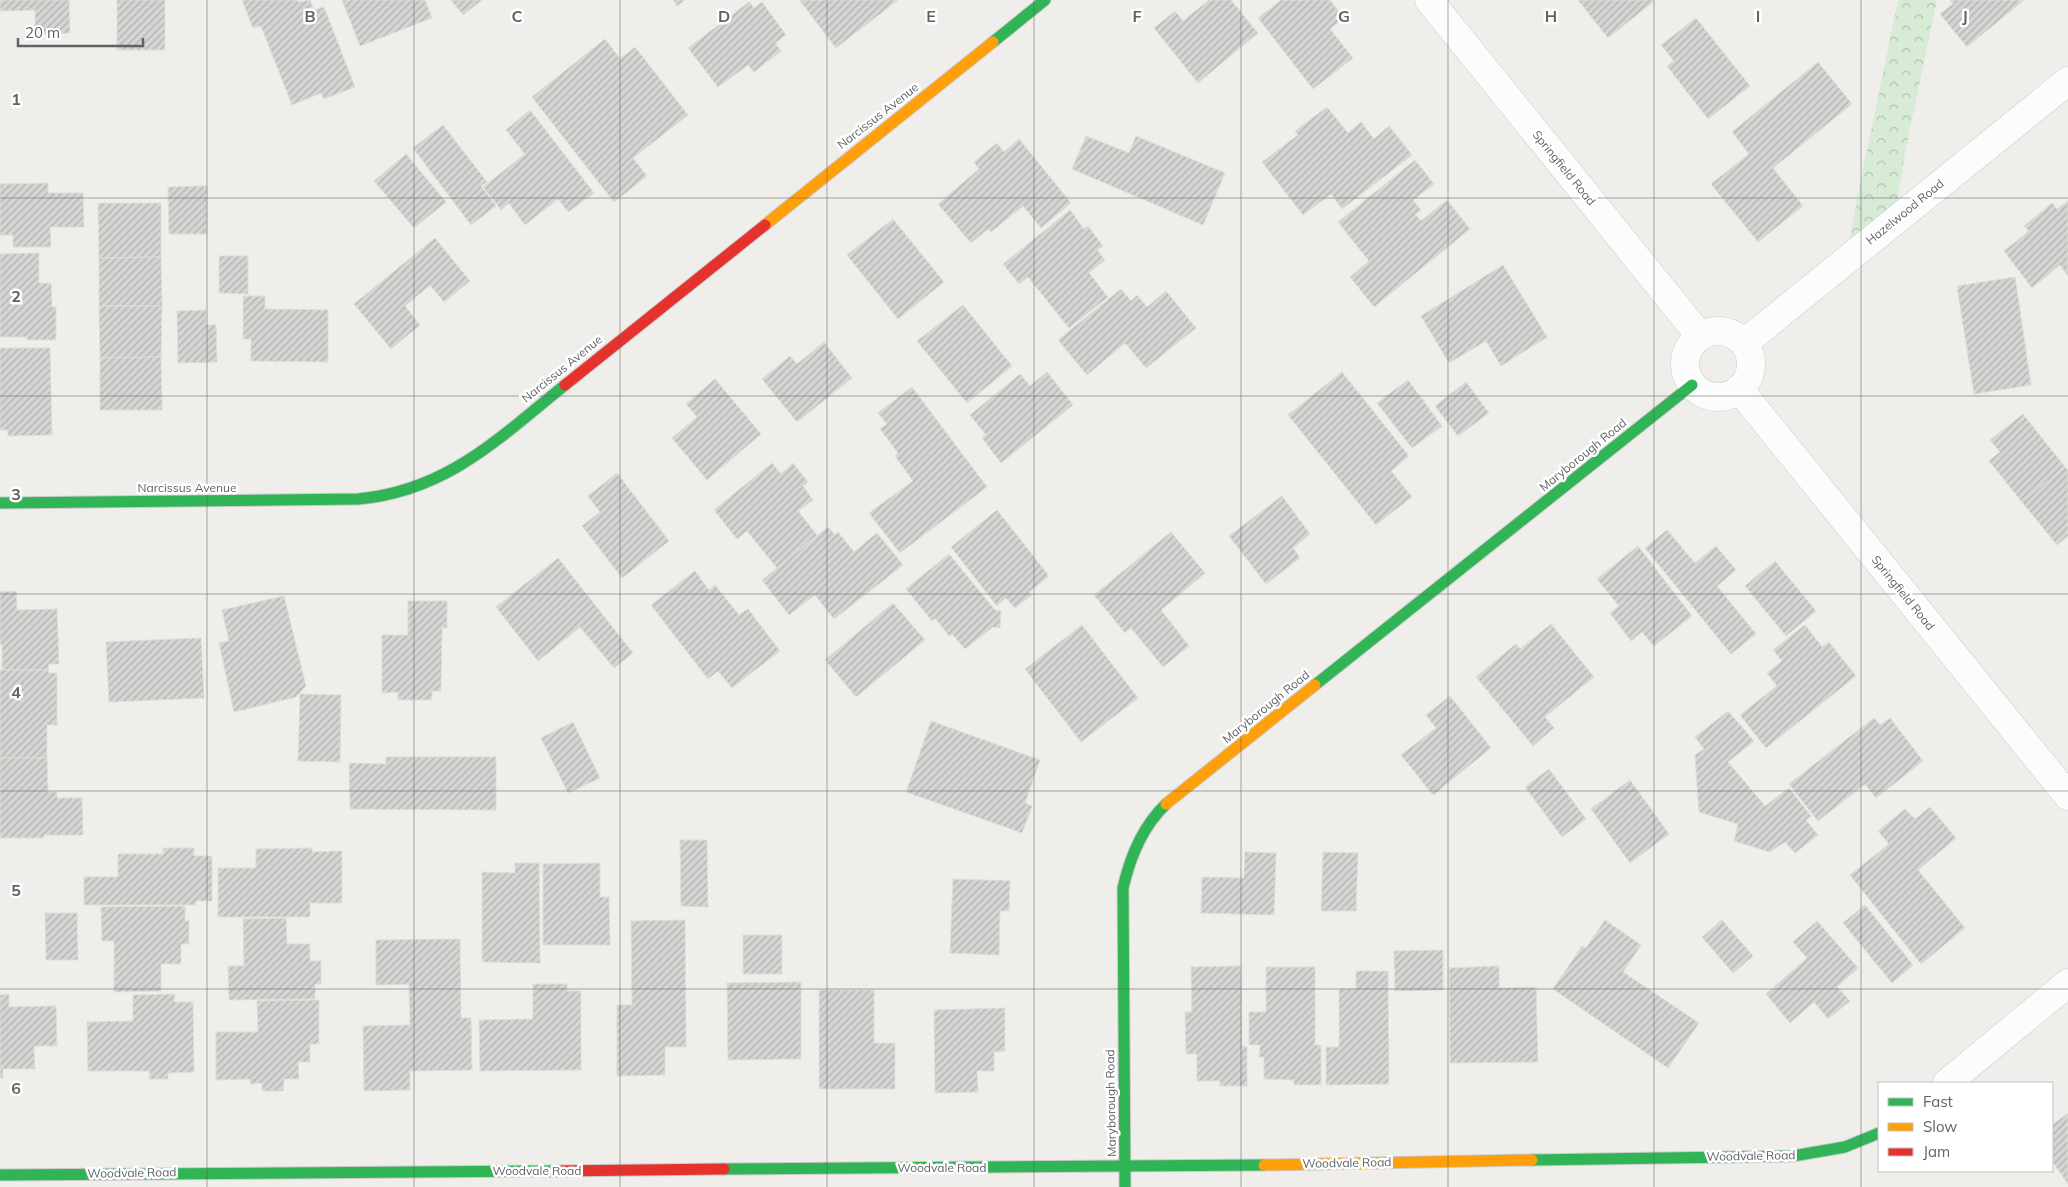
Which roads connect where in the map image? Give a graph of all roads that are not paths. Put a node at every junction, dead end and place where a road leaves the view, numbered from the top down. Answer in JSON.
{"nodes":[{"id":1,"x":1045,"y":0,"type":"edge"},
{"id":2,"x":1429,"y":0,"type":"edge"},
{"id":3,"x":2068,"y":82,"type":"edge"},
{"id":4,"x":1700,"y":336,"type":"junction"},
{"id":5,"x":1744,"y":343,"type":"junction"},
{"id":6,"x":1692,"y":385,"type":"junction"},
{"id":7,"x":1739,"y":389,"type":"junction"},
{"id":8,"x":0,"y":503,"type":"edge"},
{"id":9,"x":2068,"y":796,"type":"edge"},
{"id":10,"x":2068,"y":983,"type":"edge"},
{"id":11,"x":1948,"y":1082,"type":"edge"},
{"id":12,"x":1878,"y":1133,"type":"edge"},
{"id":13,"x":1125,"y":1166,"type":"junction"},
{"id":14,"x":0,"y":1175,"type":"edge"},
{"id":15,"x":1125,"y":1187,"type":"edge"}],
"edges":[{"from":1,"to":8,"type":"street","name":"Narcissus Avenue"},
{"from":2,"to":4,"type":"street","name":"Springfield Road"},
{"from":3,"to":5,"type":"street","name":"Hazelwood Road"},
{"from":4,"to":5,"type":"street"},
{"from":4,"to":6,"type":"street"},
{"from":5,"to":7,"type":"street"},
{"from":6,"to":7,"type":"street"},
{"from":6,"to":13,"type":"street","name":"Maryborough Road"},
{"from":7,"to":9,"type":"street","name":"Springfield Road"},
{"from":10,"to":11,"type":"street"},
{"from":12,"to":13,"type":"street","name":"Woodvale Road"},
{"from":13,"to":14,"type":"street","name":"Woodvale Road"},
{"from":13,"to":15,"type":"street","name":"Maryborough Road"}]}
